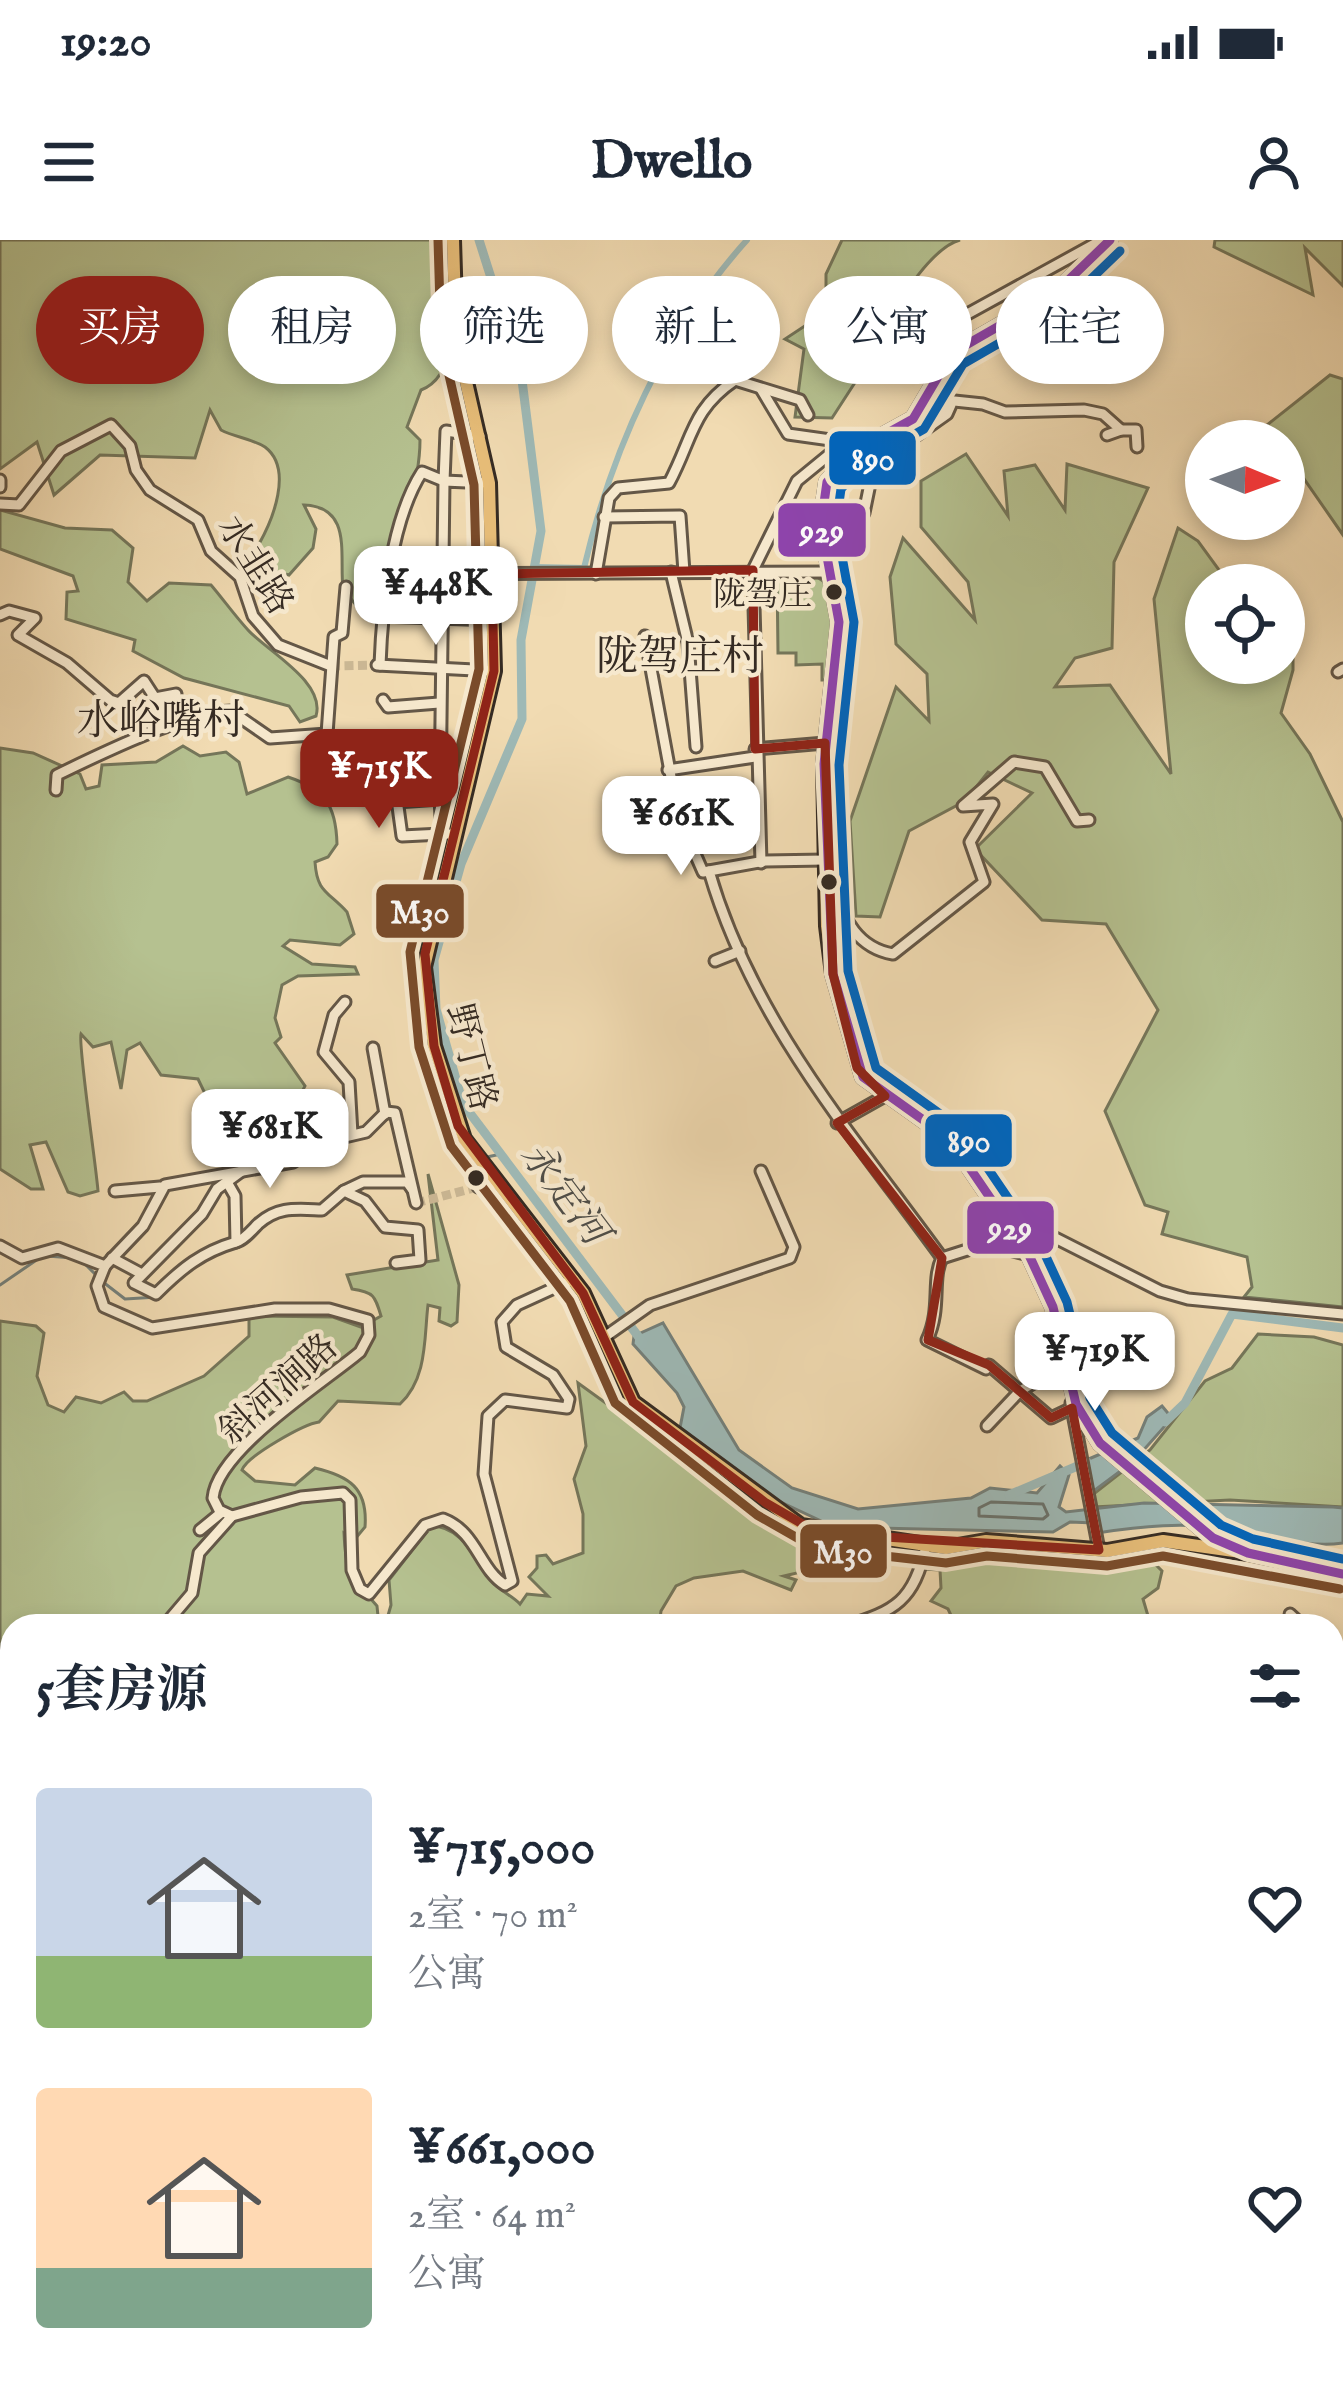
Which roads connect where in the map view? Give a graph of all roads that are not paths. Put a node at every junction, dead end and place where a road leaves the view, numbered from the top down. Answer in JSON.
{"nodes":[{"id":1,"x":453,"y":240,"type":"edge"},
{"id":2,"x":1109,"y":242,"type":"edge"},
{"id":3,"x":1058,"y":264,"type":"junction"},
{"id":4,"x":1065,"y":276,"type":"edge"},
{"id":5,"x":1074,"y":276,"type":"edge"},
{"id":6,"x":972,"y":311,"type":"edge"},
{"id":7,"x":996,"y":326,"type":"edge"},
{"id":8,"x":761,"y":388,"type":"junction"},
{"id":9,"x":926,"y":398,"type":"junction"},
{"id":10,"x":951,"y":405,"type":"junction"},
{"id":11,"x":808,"y":415,"type":"dead end"},
{"id":12,"x":1121,"y":430,"type":"junction"},
{"id":13,"x":1107,"y":435,"type":"dead end"},
{"id":14,"x":480,"y":436,"type":"junction"},
{"id":15,"x":848,"y":440,"type":"junction"},
{"id":16,"x":866,"y":445,"type":"junction"},
{"id":17,"x":1137,"y":447,"type":"dead end"},
{"id":18,"x":899,"y":448,"type":"dead end"},
{"id":19,"x":872,"y":474,"type":"dead end"},
{"id":20,"x":829,"y":480,"type":"junction"},
{"id":21,"x":444,"y":481,"type":"junction"},
{"id":22,"x":489,"y":483,"type":"junction"},
{"id":23,"x":0,"y":504,"type":"edge"},
{"id":24,"x":604,"y":518,"type":"junction"},
{"id":25,"x":753,"y":570,"type":"junction"},
{"id":26,"x":671,"y":572,"type":"junction"},
{"id":27,"x":684,"y":572,"type":"junction"},
{"id":28,"x":831,"y":572,"type":"junction"},
{"id":29,"x":388,"y":574,"type":"junction"},
{"id":30,"x":494,"y":574,"type":"junction"},
{"id":31,"x":596,"y":574,"type":"junction"},
{"id":32,"x":441,"y":576,"type":"junction"},
{"id":33,"x":346,"y":587,"type":"dead end"},
{"id":34,"x":0,"y":615,"type":"edge"},
{"id":35,"x":381,"y":616,"type":"junction"},
{"id":36,"x":440,"y":619,"type":"junction"},
{"id":37,"x":493,"y":620,"type":"junction"},
{"id":38,"x":645,"y":636,"type":"dead end"},
{"id":39,"x":307,"y":657,"type":"junction"},
{"id":40,"x":331,"y":666,"type":"tunnel mouth"},
{"id":41,"x":438,"y":670,"type":"junction"},
{"id":42,"x":494,"y":671,"type":"junction"},
{"id":43,"x":332,"y":694,"type":"junction"},
{"id":44,"x":382,"y":700,"type":"dead end"},
{"id":45,"x":439,"y":703,"type":"junction"},
{"id":46,"x":172,"y":726,"type":"junction"},
{"id":47,"x":825,"y":743,"type":"junction"},
{"id":48,"x":440,"y":744,"type":"junction"},
{"id":49,"x":696,"y":747,"type":"dead end"},
{"id":50,"x":755,"y":753,"type":"junction"},
{"id":51,"x":668,"y":770,"type":"junction"},
{"id":52,"x":440,"y":778,"type":"junction"},
{"id":53,"x":394,"y":780,"type":"junction"},
{"id":54,"x":56,"y":790,"type":"dead end"},
{"id":55,"x":440,"y":800,"type":"junction"},
{"id":56,"x":397,"y":802,"type":"junction"},
{"id":57,"x":1089,"y":820,"type":"dead end"},
{"id":58,"x":681,"y":831,"type":"junction"},
{"id":59,"x":449,"y":834,"type":"junction"},
{"id":60,"x":649,"y":843,"type":"dead end"},
{"id":61,"x":826,"y":860,"type":"junction"},
{"id":62,"x":761,"y":862,"type":"junction"},
{"id":63,"x":710,"y":871,"type":"junction"},
{"id":64,"x":826,"y":889,"type":"junction"},
{"id":65,"x":740,"y":951,"type":"junction"},
{"id":66,"x":715,"y":962,"type":"dead end"},
{"id":67,"x":345,"y":1002,"type":"dead end"},
{"id":68,"x":373,"y":1048,"type":"dead end"},
{"id":69,"x":885,"y":1096,"type":"junction"},
{"id":70,"x":385,"y":1114,"type":"junction"},
{"id":71,"x":837,"y":1123,"type":"junction"},
{"id":72,"x":352,"y":1134,"type":"junction"},
{"id":73,"x":243,"y":1169,"type":"junction"},
{"id":74,"x":761,"y":1171,"type":"dead end"},
{"id":75,"x":227,"y":1182,"type":"junction"},
{"id":76,"x":496,"y":1183,"type":"junction"},
{"id":77,"x":165,"y":1185,"type":"junction"},
{"id":78,"x":478,"y":1187,"type":"tunnel mouth"},
{"id":79,"x":115,"y":1192,"type":"dead end"},
{"id":80,"x":346,"y":1194,"type":"junction"},
{"id":81,"x":998,"y":1209,"type":"junction"},
{"id":82,"x":236,"y":1242,"type":"junction"},
{"id":83,"x":0,"y":1246,"type":"edge"},
{"id":84,"x":1029,"y":1256,"type":"junction"},
{"id":85,"x":942,"y":1258,"type":"junction"},
{"id":86,"x":395,"y":1263,"type":"dead end"},
{"id":87,"x":105,"y":1270,"type":"junction"},
{"id":88,"x":140,"y":1273,"type":"junction"},
{"id":89,"x":574,"y":1280,"type":"junction"},
{"id":90,"x":1343,"y":1314,"type":"edge"},
{"id":91,"x":610,"y":1334,"type":"junction"},
{"id":92,"x":1065,"y":1364,"type":"junction"},
{"id":93,"x":1069,"y":1383,"type":"junction"},
{"id":94,"x":1020,"y":1391,"type":"junction"},
{"id":95,"x":1072,"y":1408,"type":"junction"},
{"id":96,"x":987,"y":1426,"type":"dead end"},
{"id":97,"x":227,"y":1514,"type":"junction"},
{"id":98,"x":200,"y":1530,"type":"dead end"},
{"id":99,"x":926,"y":1546,"type":"junction"},
{"id":100,"x":1097,"y":1546,"type":"junction"},
{"id":101,"x":1242,"y":1551,"type":"junction"},
{"id":102,"x":1343,"y":1574,"type":"edge"},
{"id":103,"x":174,"y":1614,"type":"edge"},
{"id":104,"x":883,"y":1614,"type":"edge"}],
"edges":[{"from":1,"to":14,"type":"main road","name":"野丁路"},
{"from":2,"to":3,"type":"street"},
{"from":2,"to":5,"type":"main road"},
{"from":3,"to":4,"type":"street"},
{"from":3,"to":6,"type":"street"},
{"from":7,"to":9,"type":"main road"},
{"from":8,"to":11,"type":"street"},
{"from":8,"to":15,"type":"street"},
{"from":8,"to":24,"type":"street"},
{"from":9,"to":10,"type":"street"},
{"from":9,"to":16,"type":"main road"},
{"from":10,"to":12,"type":"street"},
{"from":10,"to":18,"type":"street"},
{"from":12,"to":13,"type":"street"},
{"from":12,"to":17,"type":"street"},
{"from":14,"to":21,"type":"street"},
{"from":14,"to":22,"type":"main road","name":"野丁路"},
{"from":15,"to":16,"type":"street"},
{"from":15,"to":25,"type":"street"},
{"from":16,"to":20,"type":"main road"},
{"from":19,"to":20,"type":"street"},
{"from":20,"to":28,"type":"main road"},
{"from":21,"to":22,"type":"street"},
{"from":21,"to":29,"type":"street"},
{"from":21,"to":32,"type":"street"},
{"from":22,"to":30,"type":"main road","name":"野丁路"},
{"from":23,"to":39,"type":"street","name":"水韭路"},
{"from":24,"to":27,"type":"street"},
{"from":24,"to":31,"type":"street"},
{"from":25,"to":27,"type":"street"},
{"from":25,"to":28,"type":"street"},
{"from":25,"to":50,"type":"street"},
{"from":26,"to":27,"type":"street"},
{"from":26,"to":31,"type":"street"},
{"from":26,"to":49,"type":"street"},
{"from":28,"to":47,"type":"main road"},
{"from":29,"to":32,"type":"street"},
{"from":29,"to":35,"type":"street"},
{"from":30,"to":31,"type":"street"},
{"from":30,"to":32,"type":"street"},
{"from":30,"to":37,"type":"main road","name":"野丁路"},
{"from":32,"to":36,"type":"street"},
{"from":33,"to":43,"type":"street"},
{"from":34,"to":46,"type":"street"},
{"from":35,"to":36,"type":"street"},
{"from":35,"to":41,"type":"street"},
{"from":36,"to":37,"type":"street"},
{"from":36,"to":41,"type":"street"},
{"from":37,"to":42,"type":"main road","name":"野丁路"},
{"from":38,"to":51,"type":"street"},
{"from":39,"to":40,"type":"street","name":"水韭路"},
{"from":39,"to":43,"type":"street"},
{"from":41,"to":42,"type":"street"},
{"from":41,"to":45,"type":"street"},
{"from":42,"to":59,"type":"main road","name":"野丁路"},
{"from":43,"to":46,"type":"street"},
{"from":44,"to":45,"type":"street"},
{"from":45,"to":48,"type":"street"},
{"from":46,"to":54,"type":"street"},
{"from":47,"to":50,"type":"street"},
{"from":47,"to":61,"type":"main road"},
{"from":48,"to":52,"type":"street"},
{"from":48,"to":53,"type":"street"},
{"from":50,"to":51,"type":"street"},
{"from":50,"to":62,"type":"street"},
{"from":51,"to":58,"type":"street"},
{"from":52,"to":53,"type":"street"},
{"from":52,"to":55,"type":"street"},
{"from":53,"to":56,"type":"street"},
{"from":55,"to":56,"type":"street"},
{"from":55,"to":59,"type":"street"},
{"from":56,"to":59,"type":"street"},
{"from":57,"to":64,"type":"street"},
{"from":58,"to":60,"type":"street"},
{"from":58,"to":63,"type":"street"},
{"from":59,"to":76,"type":"main road","name":"野丁路"},
{"from":61,"to":62,"type":"street"},
{"from":61,"to":64,"type":"main road"},
{"from":62,"to":63,"type":"street"},
{"from":63,"to":65,"type":"street"},
{"from":64,"to":69,"type":"main road"},
{"from":65,"to":66,"type":"street"},
{"from":65,"to":71,"type":"street"},
{"from":67,"to":72,"type":"street"},
{"from":68,"to":70,"type":"street"},
{"from":69,"to":71,"type":"street"},
{"from":69,"to":81,"type":"main road"},
{"from":70,"to":72,"type":"street"},
{"from":70,"to":80,"type":"street"},
{"from":71,"to":85,"type":"street"},
{"from":72,"to":73,"type":"street"},
{"from":73,"to":75,"type":"street"},
{"from":73,"to":77,"type":"street"},
{"from":74,"to":91,"type":"street"},
{"from":75,"to":82,"type":"street"},
{"from":75,"to":88,"type":"street"},
{"from":76,"to":78,"type":"street"},
{"from":76,"to":89,"type":"main road","name":"野丁路"},
{"from":77,"to":79,"type":"street"},
{"from":77,"to":87,"type":"street"},
{"from":80,"to":82,"type":"street"},
{"from":80,"to":86,"type":"street"},
{"from":81,"to":84,"type":"main road"},
{"from":81,"to":90,"type":"street"},
{"from":82,"to":88,"type":"street"},
{"from":83,"to":87,"type":"street"},
{"from":84,"to":85,"type":"street"},
{"from":84,"to":92,"type":"main road"},
{"from":85,"to":94,"type":"street"},
{"from":87,"to":88,"type":"street"},
{"from":87,"to":97,"type":"street","name":"斜河涧路"},
{"from":89,"to":91,"type":"main road","name":"野丁路"},
{"from":89,"to":97,"type":"street"},
{"from":91,"to":99,"type":"main road","name":"野丁路"},
{"from":92,"to":93,"type":"main road"},
{"from":92,"to":94,"type":"street"},
{"from":93,"to":95,"type":"street"},
{"from":93,"to":101,"type":"main road"},
{"from":94,"to":95,"type":"street"},
{"from":94,"to":96,"type":"street"},
{"from":95,"to":100,"type":"street"},
{"from":97,"to":98,"type":"street"},
{"from":97,"to":103,"type":"street"},
{"from":99,"to":100,"type":"main road","name":"野丁路"},
{"from":99,"to":104,"type":"street"},
{"from":100,"to":101,"type":"main road","name":"野丁路"},
{"from":101,"to":102,"type":"main road","name":"野丁路"}]}
